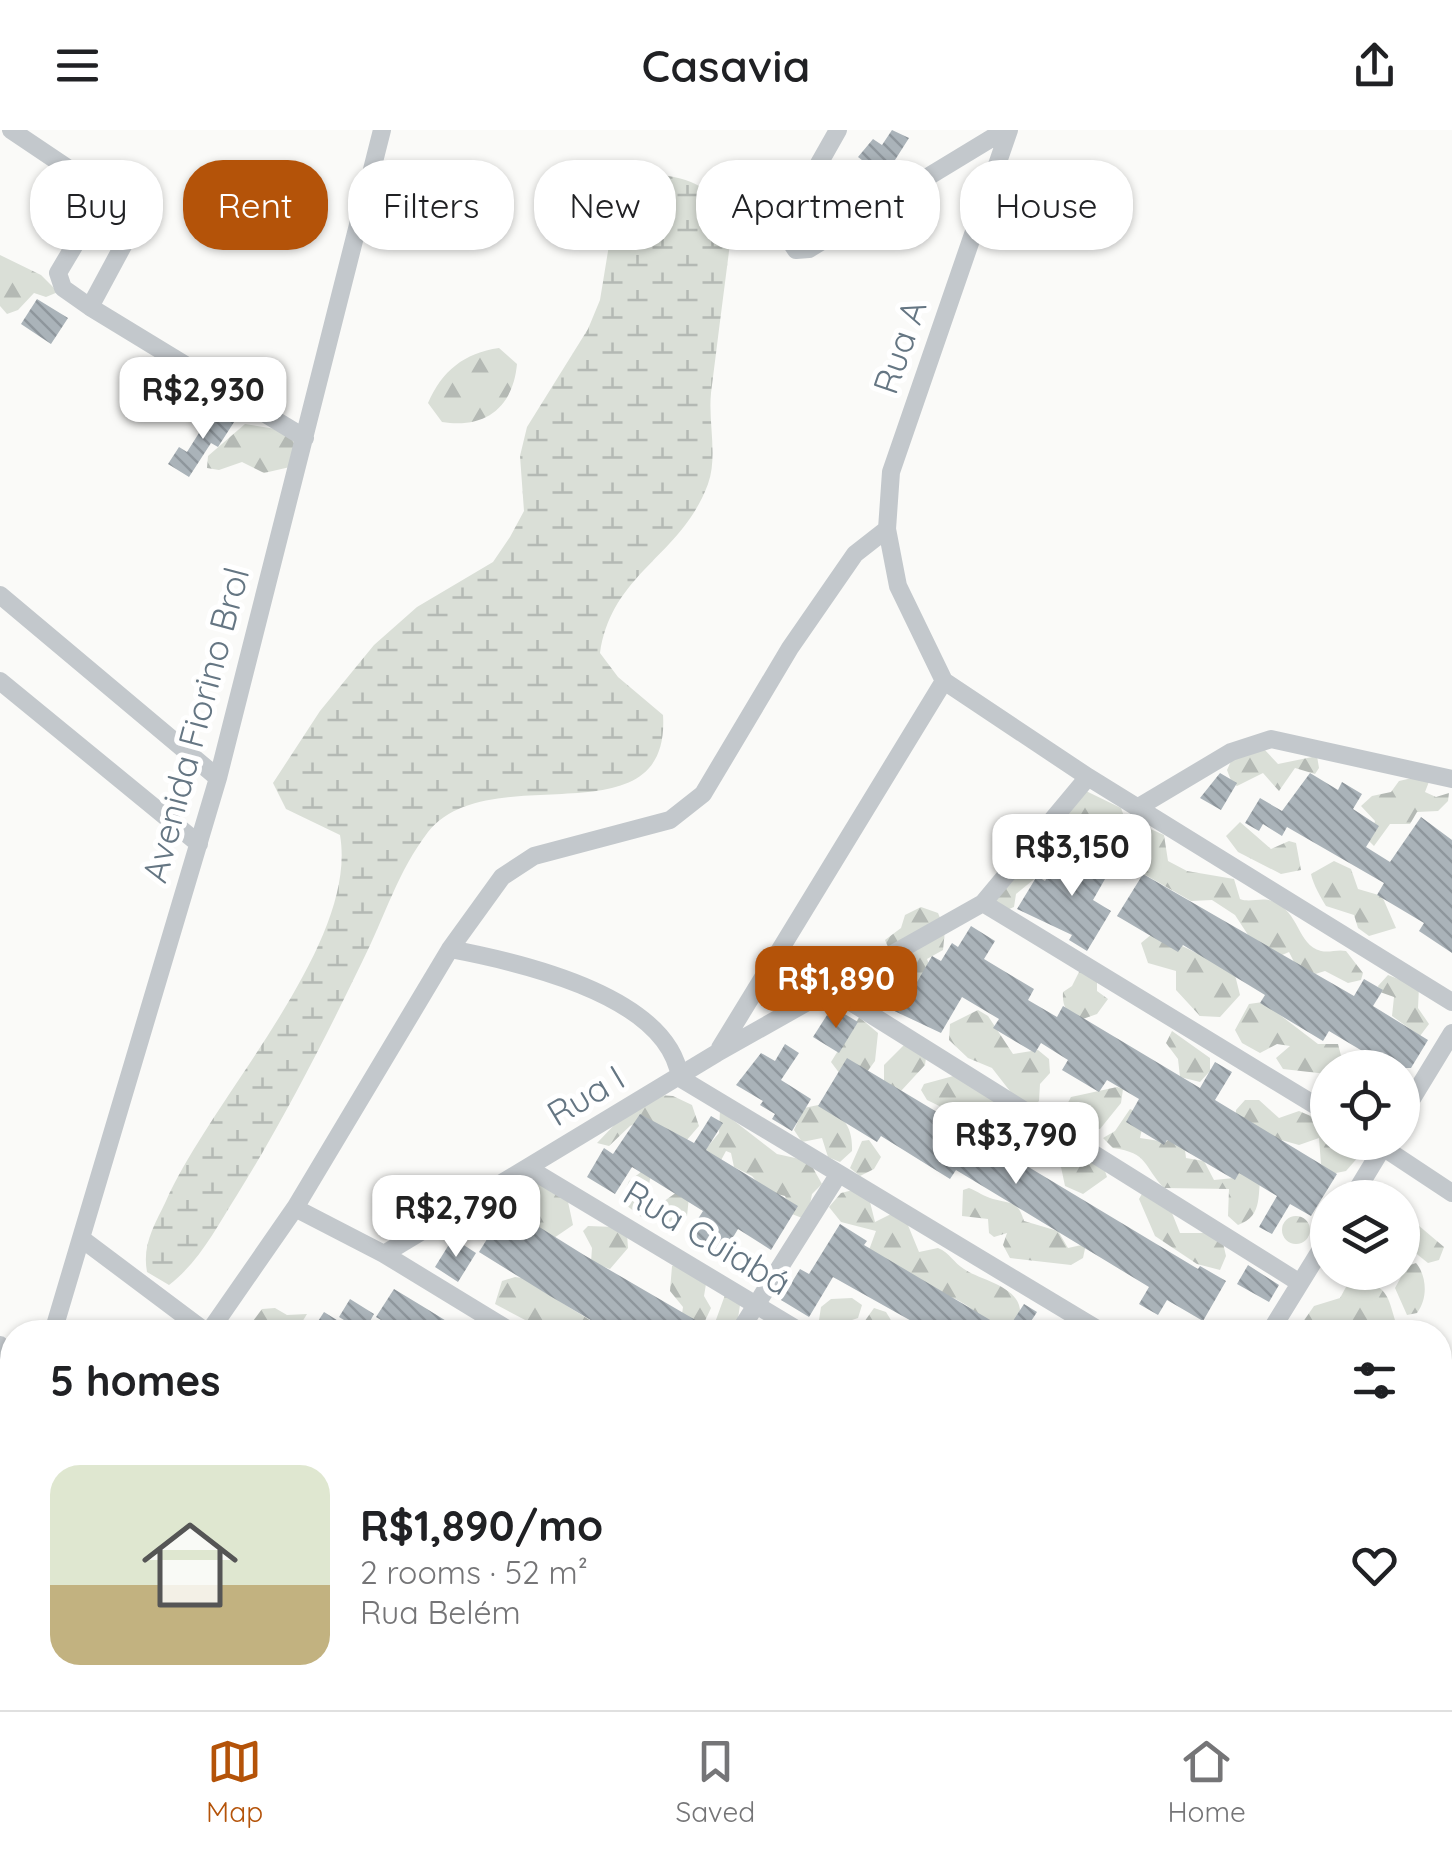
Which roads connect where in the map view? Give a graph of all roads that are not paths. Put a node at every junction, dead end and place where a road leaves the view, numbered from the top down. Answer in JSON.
{"nodes":[{"id":1,"x":10,"y":130,"type":"edge"},
{"id":2,"x":838,"y":130,"type":"edge"},
{"id":3,"x":1007,"y":130,"type":"edge"},
{"id":4,"x":376,"y":133,"type":"edge"},
{"id":5,"x":55,"y":160,"type":"edge"},
{"id":6,"x":72,"y":250,"type":"edge"},
{"id":7,"x":120,"y":250,"type":"edge"},
{"id":8,"x":90,"y":307,"type":"junction"},
{"id":9,"x":305,"y":438,"type":"junction"},
{"id":10,"x":886,"y":529,"type":"junction"},
{"id":11,"x":0,"y":595,"type":"edge"},
{"id":12,"x":0,"y":681,"type":"edge"},
{"id":13,"x":944,"y":681,"type":"junction"},
{"id":14,"x":1088,"y":777,"type":"junction"},
{"id":15,"x":218,"y":778,"type":"junction"},
{"id":16,"x":1452,"y":779,"type":"edge"},
{"id":17,"x":1137,"y":808,"type":"junction"},
{"id":18,"x":199,"y":844,"type":"junction"},
{"id":19,"x":983,"y":903,"type":"junction"},
{"id":20,"x":450,"y":948,"type":"junction"},
{"id":21,"x":830,"y":989,"type":"junction"},
{"id":22,"x":1452,"y":1002,"type":"edge"},
{"id":23,"x":1452,"y":1033,"type":"edge"},
{"id":24,"x":717,"y":1053,"type":"junction"},
{"id":25,"x":680,"y":1078,"type":"junction"},
{"id":26,"x":1420,"y":1085,"type":"edge"},
{"id":27,"x":1310,"y":1103,"type":"edge"},
{"id":28,"x":1405,"y":1160,"type":"edge"},
{"id":29,"x":528,"y":1168,"type":"junction"},
{"id":30,"x":838,"y":1175,"type":"junction"},
{"id":31,"x":1452,"y":1192,"type":"edge"},
{"id":32,"x":295,"y":1208,"type":"junction"},
{"id":33,"x":82,"y":1239,"type":"junction"},
{"id":34,"x":384,"y":1254,"type":"junction"},
{"id":35,"x":1310,"y":1267,"type":"edge"},
{"id":36,"x":1300,"y":1283,"type":"junction"},
{"id":37,"x":756,"y":1306,"type":"junction"},
{"id":38,"x":57,"y":1320,"type":"edge"},
{"id":39,"x":192,"y":1320,"type":"edge"},
{"id":40,"x":216,"y":1320,"type":"edge"},
{"id":41,"x":492,"y":1320,"type":"edge"},
{"id":42,"x":747,"y":1320,"type":"edge"},
{"id":43,"x":780,"y":1320,"type":"edge"},
{"id":44,"x":1082,"y":1320,"type":"edge"},
{"id":45,"x":1277,"y":1320,"type":"edge"}],
"edges":[{"from":1,"to":5,"type":"street"},
{"from":2,"to":3,"type":"street"},
{"from":3,"to":10,"type":"street","name":"Rua A"},
{"from":4,"to":9,"type":"street","name":"Avenida Fiorino Brol"},
{"from":6,"to":8,"type":"street"},
{"from":7,"to":8,"type":"street"},
{"from":8,"to":9,"type":"street"},
{"from":9,"to":15,"type":"street","name":"Avenida Fiorino Brol"},
{"from":10,"to":13,"type":"street","name":"Rua A"},
{"from":10,"to":20,"type":"street"},
{"from":11,"to":15,"type":"street"},
{"from":12,"to":18,"type":"street"},
{"from":13,"to":14,"type":"street"},
{"from":13,"to":24,"type":"street"},
{"from":14,"to":17,"type":"street"},
{"from":14,"to":19,"type":"street"},
{"from":15,"to":18,"type":"street","name":"Avenida Fiorino Brol"},
{"from":16,"to":17,"type":"street"},
{"from":17,"to":22,"type":"street"},
{"from":18,"to":33,"type":"street","name":"Avenida Fiorino Brol"},
{"from":19,"to":21,"type":"street","name":"Rua I"},
{"from":19,"to":27,"type":"street"},
{"from":20,"to":25,"type":"street"},
{"from":20,"to":32,"type":"street"},
{"from":21,"to":24,"type":"street","name":"Rua I"},
{"from":21,"to":36,"type":"street"},
{"from":23,"to":26,"type":"street"},
{"from":24,"to":25,"type":"street","name":"Rua I"},
{"from":25,"to":29,"type":"street","name":"Rua I"},
{"from":25,"to":30,"type":"street"},
{"from":28,"to":31,"type":"street"},
{"from":29,"to":34,"type":"street","name":"Rua I"},
{"from":29,"to":37,"type":"street","name":"Rua Cuiabá"},
{"from":30,"to":37,"type":"street"},
{"from":30,"to":44,"type":"street"},
{"from":32,"to":34,"type":"street"},
{"from":32,"to":40,"type":"street"},
{"from":33,"to":38,"type":"street","name":"Avenida Fiorino Brol"},
{"from":33,"to":39,"type":"street"},
{"from":34,"to":41,"type":"street"},
{"from":35,"to":36,"type":"street"},
{"from":36,"to":45,"type":"street"},
{"from":37,"to":42,"type":"street"},
{"from":37,"to":43,"type":"street","name":"Rua Cuiabá"}]}
